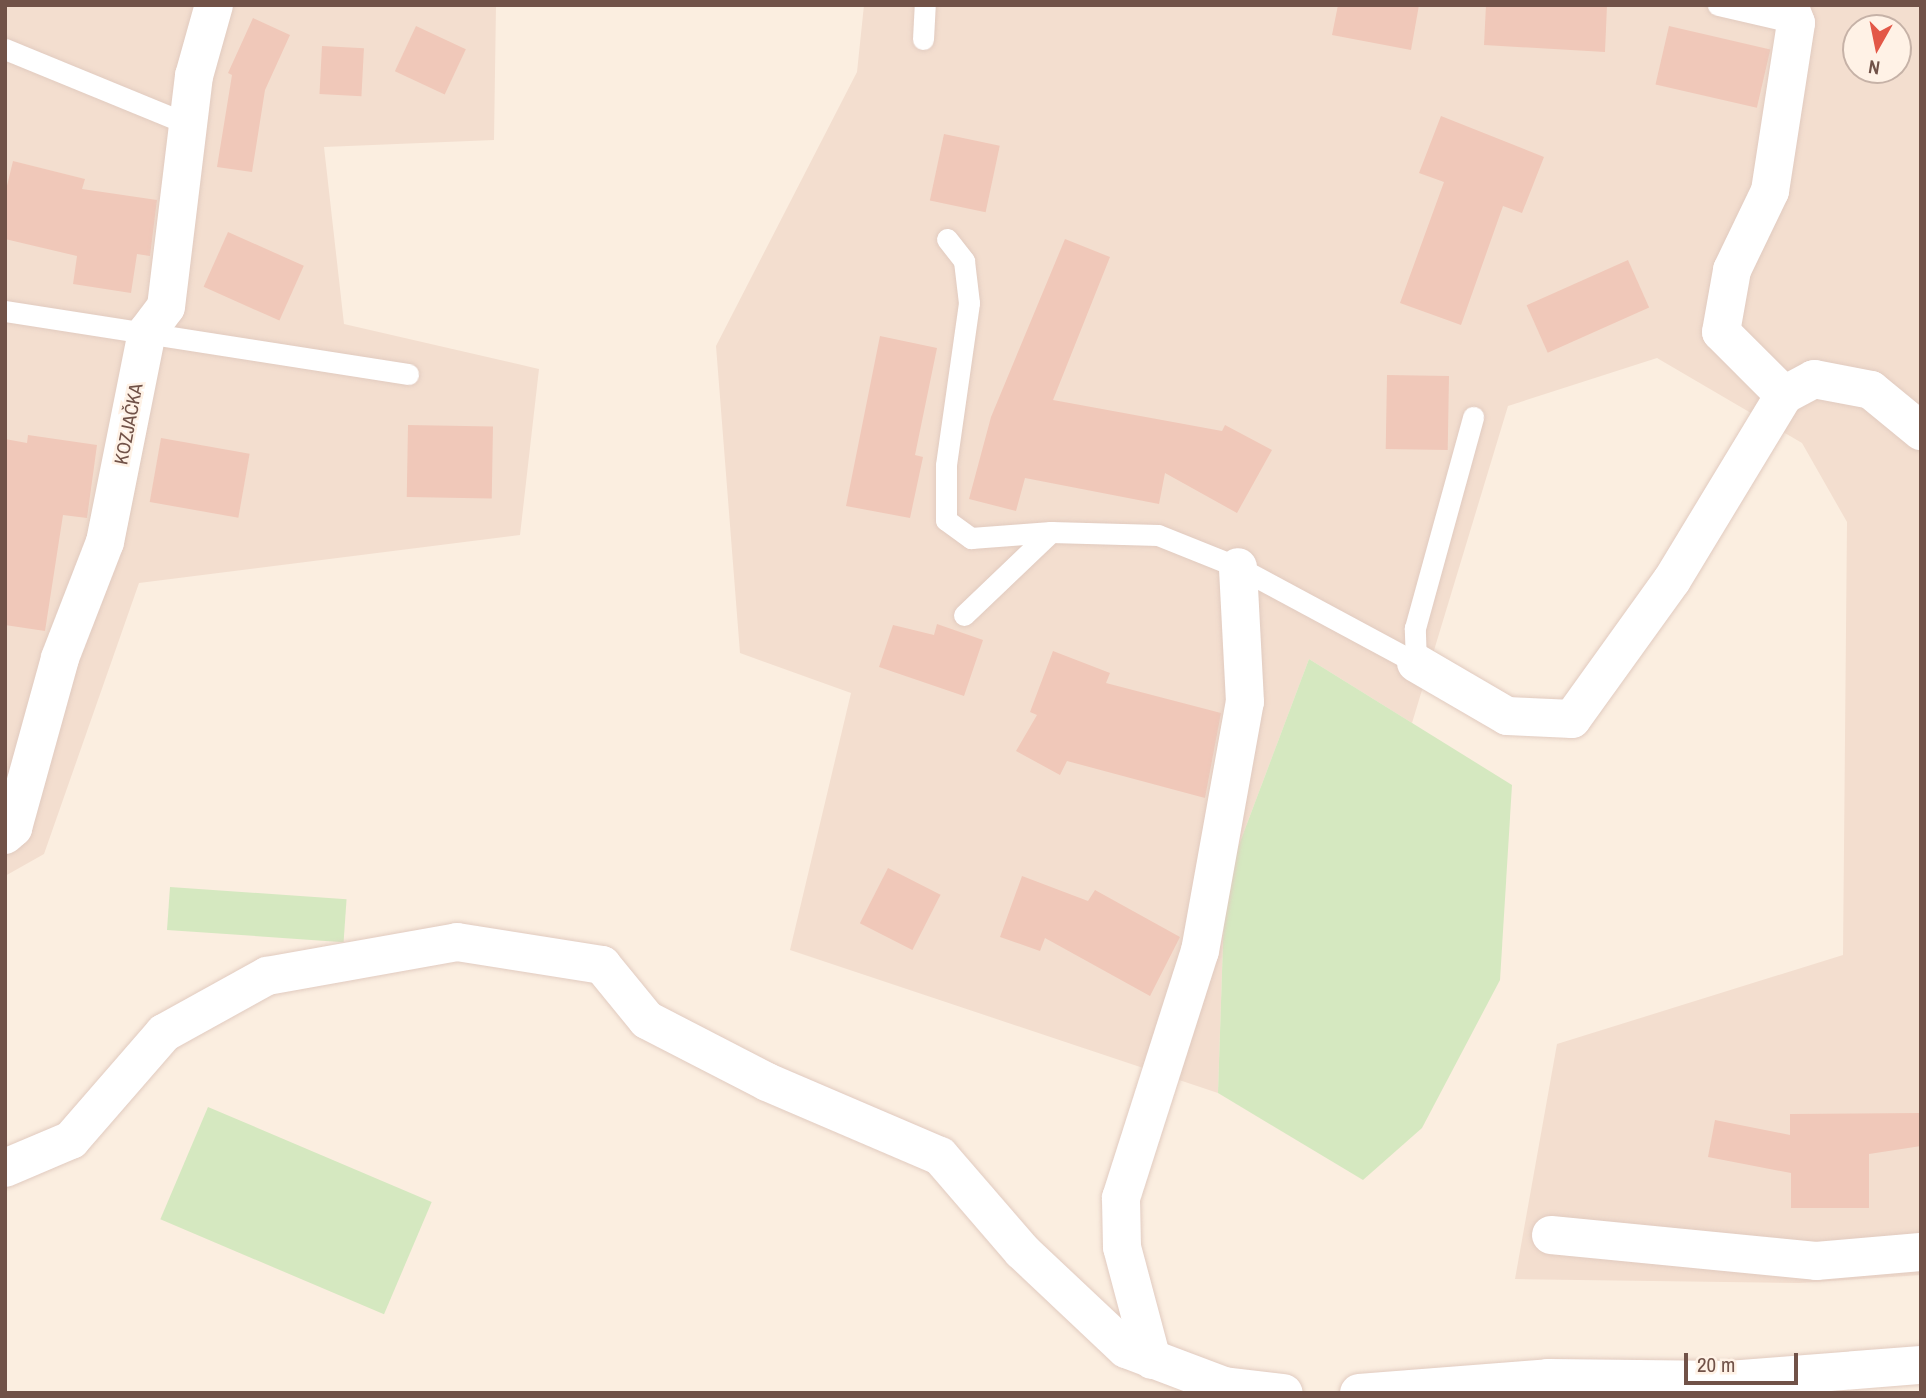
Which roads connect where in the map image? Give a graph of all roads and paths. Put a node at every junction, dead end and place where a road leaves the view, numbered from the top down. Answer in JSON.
{"nodes":[{"id":1,"x":214,"y":5,"type":"edge"},
{"id":2,"x":925,"y":5,"type":"edge"},
{"id":3,"x":1718,"y":5,"type":"edge"},
{"id":4,"x":1793,"y":14,"type":"edge"},
{"id":5,"x":923,"y":39,"type":"dead end"},
{"id":6,"x":5,"y":49,"type":"edge"},
{"id":7,"x":188,"y":124,"type":"junction"},
{"id":8,"x":947,"y":239,"type":"dead end"},
{"id":9,"x":5,"y":311,"type":"edge"},
{"id":10,"x":147,"y":332,"type":"junction"},
{"id":11,"x":408,"y":374,"type":"dead end"},
{"id":12,"x":1784,"y":395,"type":"junction"},
{"id":13,"x":1473,"y":417,"type":"dead end"},
{"id":14,"x":1921,"y":430,"type":"edge"},
{"id":15,"x":1051,"y":532,"type":"junction"},
{"id":16,"x":1238,"y":567,"type":"junction"},
{"id":17,"x":964,"y":615,"type":"dead end"},
{"id":18,"x":1416,"y":663,"type":"junction"},
{"id":19,"x":5,"y":835,"type":"edge"},
{"id":20,"x":5,"y":1168,"type":"edge"},
{"id":21,"x":1551,"y":1235,"type":"dead end"},
{"id":22,"x":1921,"y":1252,"type":"edge"},
{"id":23,"x":1152,"y":1360,"type":"junction"},
{"id":24,"x":1921,"y":1365,"type":"edge"},
{"id":25,"x":1284,"y":1393,"type":"edge"},
{"id":26,"x":1359,"y":1393,"type":"edge"}],
"edges":[{"from":1,"to":7,"type":"street","name":"KOZJAČKA"},
{"from":2,"to":5,"type":"lane"},
{"from":3,"to":4,"type":"lane"},
{"from":4,"to":12,"type":"street"},
{"from":6,"to":7,"type":"lane"},
{"from":7,"to":10,"type":"street","name":"KOZJAČKA"},
{"from":8,"to":15,"type":"lane"},
{"from":9,"to":10,"type":"lane"},
{"from":10,"to":11,"type":"lane"},
{"from":10,"to":19,"type":"street","name":"KOZJAČKA"},
{"from":12,"to":14,"type":"street"},
{"from":12,"to":18,"type":"street"},
{"from":13,"to":18,"type":"lane"},
{"from":15,"to":16,"type":"lane"},
{"from":15,"to":17,"type":"lane"},
{"from":16,"to":18,"type":"lane"},
{"from":16,"to":23,"type":"street"},
{"from":20,"to":23,"type":"street"},
{"from":21,"to":22,"type":"street"},
{"from":23,"to":25,"type":"street"},
{"from":24,"to":26,"type":"street"}]}
